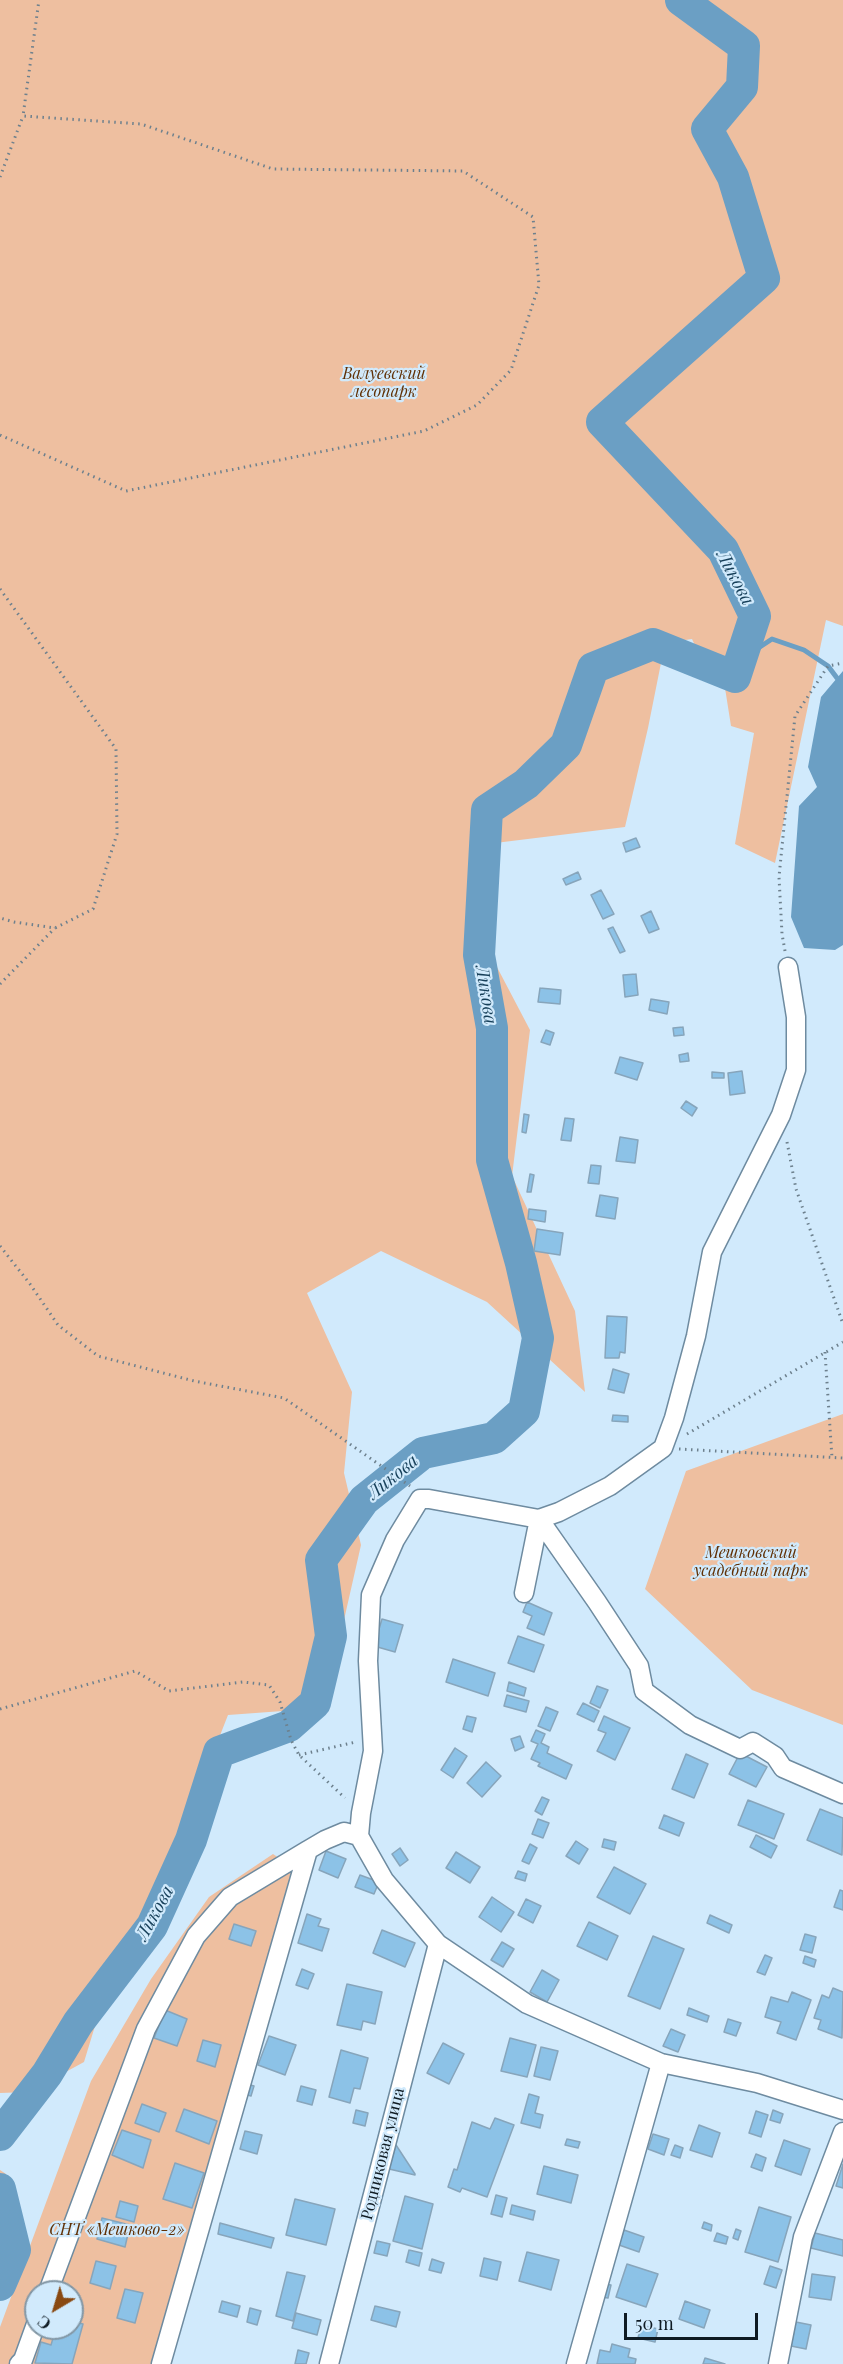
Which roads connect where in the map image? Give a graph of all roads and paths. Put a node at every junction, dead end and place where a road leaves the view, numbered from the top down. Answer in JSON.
{"nodes":[{"id":1,"x":39,"y":0,"type":"edge"},
{"id":2,"x":23,"y":116,"type":"junction"},
{"id":3,"x":0,"y":177,"type":"edge"},
{"id":4,"x":0,"y":435,"type":"edge"},
{"id":5,"x":0,"y":589,"type":"edge"},
{"id":6,"x":843,"y":663,"type":"edge"},
{"id":7,"x":0,"y":918,"type":"edge"},
{"id":8,"x":55,"y":928,"type":"junction"},
{"id":9,"x":788,"y":968,"type":"joint"},
{"id":10,"x":0,"y":984,"type":"edge"},
{"id":11,"x":782,"y":1115,"type":"junction"},
{"id":12,"x":0,"y":1246,"type":"edge"},
{"id":13,"x":843,"y":1324,"type":"edge"},
{"id":14,"x":843,"y":1341,"type":"edge"},
{"id":15,"x":825,"y":1352,"type":"junction"},
{"id":16,"x":663,"y":1448,"type":"junction"},
{"id":17,"x":832,"y":1458,"type":"junction"},
{"id":18,"x":843,"y":1458,"type":"edge"},
{"id":19,"x":413,"y":1489,"type":"dead end"},
{"id":20,"x":538,"y":1519,"type":"junction"},
{"id":21,"x":524,"y":1593,"type":"dead end"},
{"id":22,"x":0,"y":1709,"type":"edge"},
{"id":23,"x":372,"y":1739,"type":"junction"},
{"id":24,"x":299,"y":1755,"type":"junction"},
{"id":25,"x":843,"y":1794,"type":"edge"},
{"id":26,"x":361,"y":1813,"type":"junction"},
{"id":27,"x":359,"y":1836,"type":"junction"},
{"id":28,"x":308,"y":1850,"type":"junction"},
{"id":29,"x":438,"y":1944,"type":"junction"},
{"id":30,"x":661,"y":2063,"type":"junction"},
{"id":31,"x":843,"y":2110,"type":"edge"},
{"id":32,"x":843,"y":2132,"type":"edge"},
{"id":33,"x":52,"y":2280,"type":"edge"},
{"id":34,"x":29,"y":2340,"type":"edge"},
{"id":35,"x":19,"y":2364,"type":"edge"},
{"id":36,"x":161,"y":2364,"type":"edge"},
{"id":37,"x":329,"y":2364,"type":"edge"},
{"id":38,"x":576,"y":2364,"type":"edge"},
{"id":39,"x":778,"y":2364,"type":"edge"}],
"edges":[{"from":1,"to":2,"type":"path"},
{"from":2,"to":3,"type":"path"},
{"from":2,"to":4,"type":"path"},
{"from":5,"to":8,"type":"path"},
{"from":6,"to":9,"type":"path"},
{"from":7,"to":8,"type":"path"},
{"from":8,"to":10,"type":"path"},
{"from":9,"to":11,"type":"street"},
{"from":11,"to":13,"type":"path"},
{"from":11,"to":16,"type":"street"},
{"from":12,"to":19,"type":"path"},
{"from":14,"to":15,"type":"path"},
{"from":15,"to":16,"type":"path"},
{"from":15,"to":17,"type":"path"},
{"from":16,"to":17,"type":"path"},
{"from":16,"to":20,"type":"street"},
{"from":17,"to":18,"type":"path"},
{"from":20,"to":21,"type":"street"},
{"from":20,"to":23,"type":"street"},
{"from":20,"to":25,"type":"street"},
{"from":22,"to":24,"type":"path"},
{"from":23,"to":24,"type":"path"},
{"from":23,"to":26,"type":"street"},
{"from":24,"to":26,"type":"path"},
{"from":26,"to":27,"type":"street"},
{"from":27,"to":28,"type":"street"},
{"from":27,"to":29,"type":"street"},
{"from":28,"to":33,"type":"street"},
{"from":28,"to":36,"type":"street"},
{"from":29,"to":30,"type":"street"},
{"from":29,"to":37,"type":"street","name":"Родниковая улица"},
{"from":30,"to":31,"type":"street"},
{"from":30,"to":38,"type":"street"},
{"from":32,"to":39,"type":"street"},
{"from":34,"to":35,"type":"street"}]}
